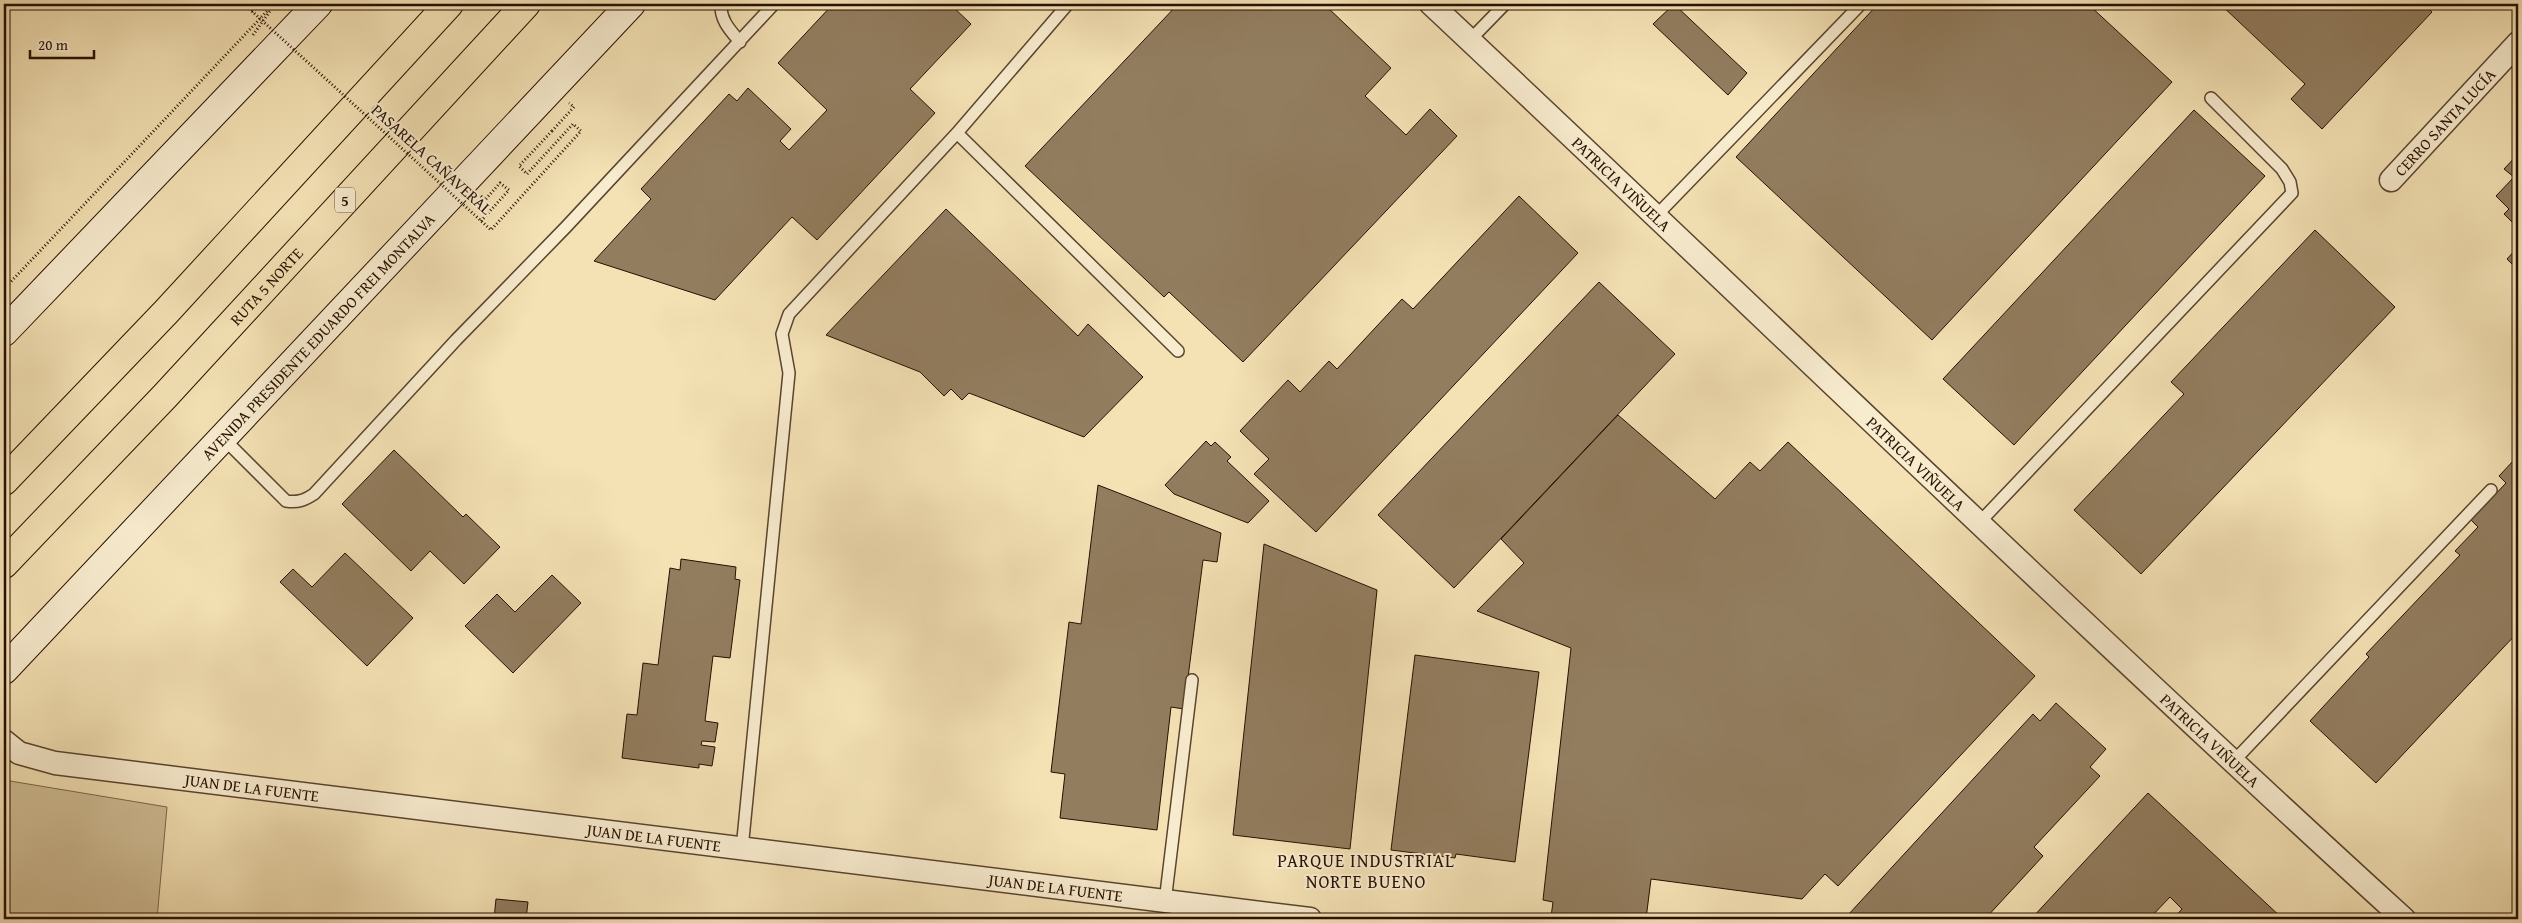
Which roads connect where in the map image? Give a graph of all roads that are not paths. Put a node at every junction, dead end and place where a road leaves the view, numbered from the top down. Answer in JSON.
{"nodes":[{"id":1,"x":318,"y":4,"type":"edge"},
{"id":2,"x":449,"y":4,"type":"edge"},
{"id":3,"x":526,"y":4,"type":"edge"},
{"id":4,"x":631,"y":4,"type":"edge"},
{"id":5,"x":721,"y":4,"type":"edge"},
{"id":6,"x":774,"y":4,"type":"edge"},
{"id":7,"x":1068,"y":4,"type":"edge"},
{"id":8,"x":1431,"y":4,"type":"edge"},
{"id":9,"x":1505,"y":4,"type":"edge"},
{"id":10,"x":1860,"y":4,"type":"edge"},
{"id":11,"x":1470,"y":40,"type":"junction"},
{"id":12,"x":740,"y":42,"type":"junction"},
{"id":13,"x":2518,"y":43,"type":"edge"},
{"id":14,"x":2211,"y":98,"type":"dead end"},
{"id":15,"x":957,"y":133,"type":"junction"},
{"id":16,"x":2391,"y":180,"type":"dead end"},
{"id":17,"x":1655,"y":216,"type":"junction"},
{"id":18,"x":4,"y":332,"type":"edge"},
{"id":19,"x":1178,"y":351,"type":"dead end"},
{"id":20,"x":222,"y":438,"type":"junction"},
{"id":21,"x":4,"y":481,"type":"edge"},
{"id":22,"x":2491,"y":490,"type":"dead end"},
{"id":23,"x":1978,"y":524,"type":"junction"},
{"id":24,"x":4,"y":564,"type":"edge"},
{"id":25,"x":4,"y":670,"type":"edge"},
{"id":26,"x":1192,"y":680,"type":"dead end"},
{"id":27,"x":4,"y":742,"type":"edge"},
{"id":28,"x":2232,"y":763,"type":"junction"},
{"id":29,"x":742,"y":849,"type":"junction"},
{"id":30,"x":1165,"y":902,"type":"junction"},
{"id":31,"x":2383,"y":910,"type":"edge"},
{"id":32,"x":1310,"y":919,"type":"edge"},
{"id":33,"x":2404,"y":919,"type":"edge"}],
"edges":[{"from":1,"to":18,"type":"main road"},
{"from":2,"to":21,"type":"highway"},
{"from":3,"to":24,"type":"highway","name":"RUTA 5 NORTE","number":"5"},
{"from":4,"to":20,"type":"main road","name":"AVENIDA PRESIDENTE EDUARDO FREI MONTALVA"},
{"from":5,"to":12,"type":"lane"},
{"from":6,"to":12,"type":"lane"},
{"from":7,"to":15,"type":"lane"},
{"from":8,"to":11,"type":"street","name":"PATRICIA VIÑUELA"},
{"from":9,"to":11,"type":"lane"},
{"from":10,"to":17,"type":"lane"},
{"from":11,"to":17,"type":"street","name":"PATRICIA VIÑUELA"},
{"from":12,"to":20,"type":"lane"},
{"from":13,"to":16,"type":"street","name":"CERRO SANTA LUCÍA"},
{"from":14,"to":23,"type":"lane"},
{"from":15,"to":19,"type":"lane"},
{"from":15,"to":29,"type":"lane"},
{"from":17,"to":23,"type":"street","name":"PATRICIA VIÑUELA"},
{"from":20,"to":25,"type":"main road","name":"AVENIDA PRESIDENTE EDUARDO FREI MONTALVA"},
{"from":22,"to":28,"type":"lane"},
{"from":23,"to":28,"type":"street","name":"PATRICIA VIÑUELA"},
{"from":26,"to":30,"type":"lane"},
{"from":27,"to":29,"type":"street","name":"JUAN DE LA FUENTE"},
{"from":28,"to":31,"type":"street","name":"PATRICIA VIÑUELA"},
{"from":29,"to":30,"type":"street","name":"JUAN DE LA FUENTE"},
{"from":30,"to":32,"type":"street","name":"JUAN DE LA FUENTE"},
{"from":31,"to":33,"type":"street","name":"PATRICIA VIÑUELA"}]}
